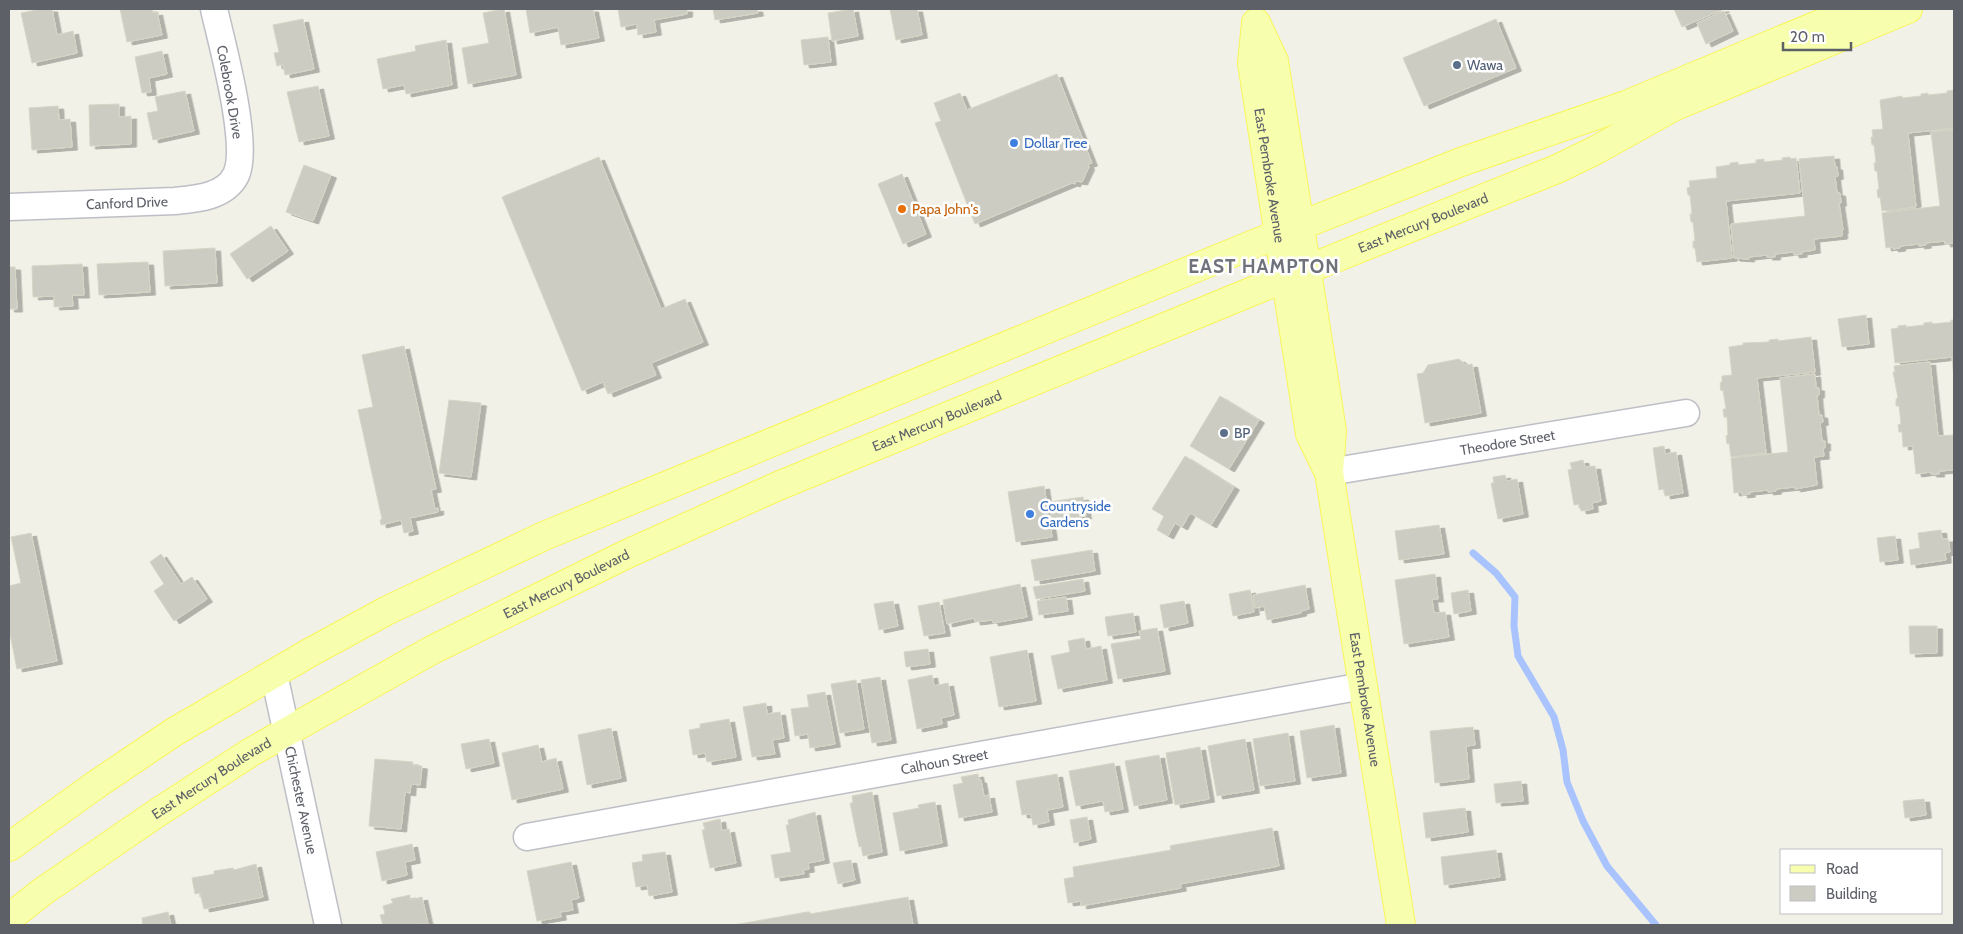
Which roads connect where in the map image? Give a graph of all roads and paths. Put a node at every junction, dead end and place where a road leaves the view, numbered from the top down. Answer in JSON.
{"nodes":[{"id":1,"x":214,"y":9,"type":"edge"},
{"id":2,"x":1856,"y":9,"type":"edge"},
{"id":3,"x":1908,"y":9,"type":"edge"},
{"id":4,"x":1255,"y":16,"type":"edge"},
{"id":5,"x":236,"y":175,"type":"joint"},
{"id":6,"x":9,"y":207,"type":"edge"},
{"id":7,"x":1288,"y":230,"type":"junction"},
{"id":8,"x":1295,"y":274,"type":"junction"},
{"id":9,"x":1686,"y":413,"type":"dead end"},
{"id":10,"x":1329,"y":472,"type":"junction"},
{"id":11,"x":274,"y":674,"type":"junction"},
{"id":12,"x":1362,"y":686,"type":"junction"},
{"id":13,"x":286,"y":732,"type":"junction"},
{"id":14,"x":527,"y":837,"type":"dead end"},
{"id":15,"x":9,"y":847,"type":"edge"},
{"id":16,"x":9,"y":918,"type":"edge"},
{"id":17,"x":328,"y":925,"type":"edge"},
{"id":18,"x":1401,"y":925,"type":"edge"}],
"edges":[{"from":1,"to":5,"type":"street","name":"Colebrook Drive"},
{"from":2,"to":7,"type":"main road"},
{"from":3,"to":8,"type":"main road","name":"East Mercury Boulevard"},
{"from":4,"to":7,"type":"main road","name":"East Pembroke Avenue"},
{"from":5,"to":6,"type":"street","name":"Canford Drive"},
{"from":7,"to":8,"type":"main road","name":"East Pembroke Avenue"},
{"from":7,"to":11,"type":"main road"},
{"from":8,"to":10,"type":"main road","name":"East Pembroke Avenue"},
{"from":8,"to":13,"type":"main road","name":"East Mercury Boulevard"},
{"from":9,"to":10,"type":"street","name":"Theodore Street"},
{"from":10,"to":12,"type":"main road","name":"East Pembroke Avenue"},
{"from":11,"to":13,"type":"street","name":"Chichester Avenue"},
{"from":11,"to":15,"type":"main road"},
{"from":12,"to":14,"type":"street","name":"Calhoun Street"},
{"from":12,"to":18,"type":"main road","name":"East Pembroke Avenue"},
{"from":13,"to":16,"type":"main road","name":"East Mercury Boulevard"},
{"from":13,"to":17,"type":"street","name":"Chichester Avenue"}]}
